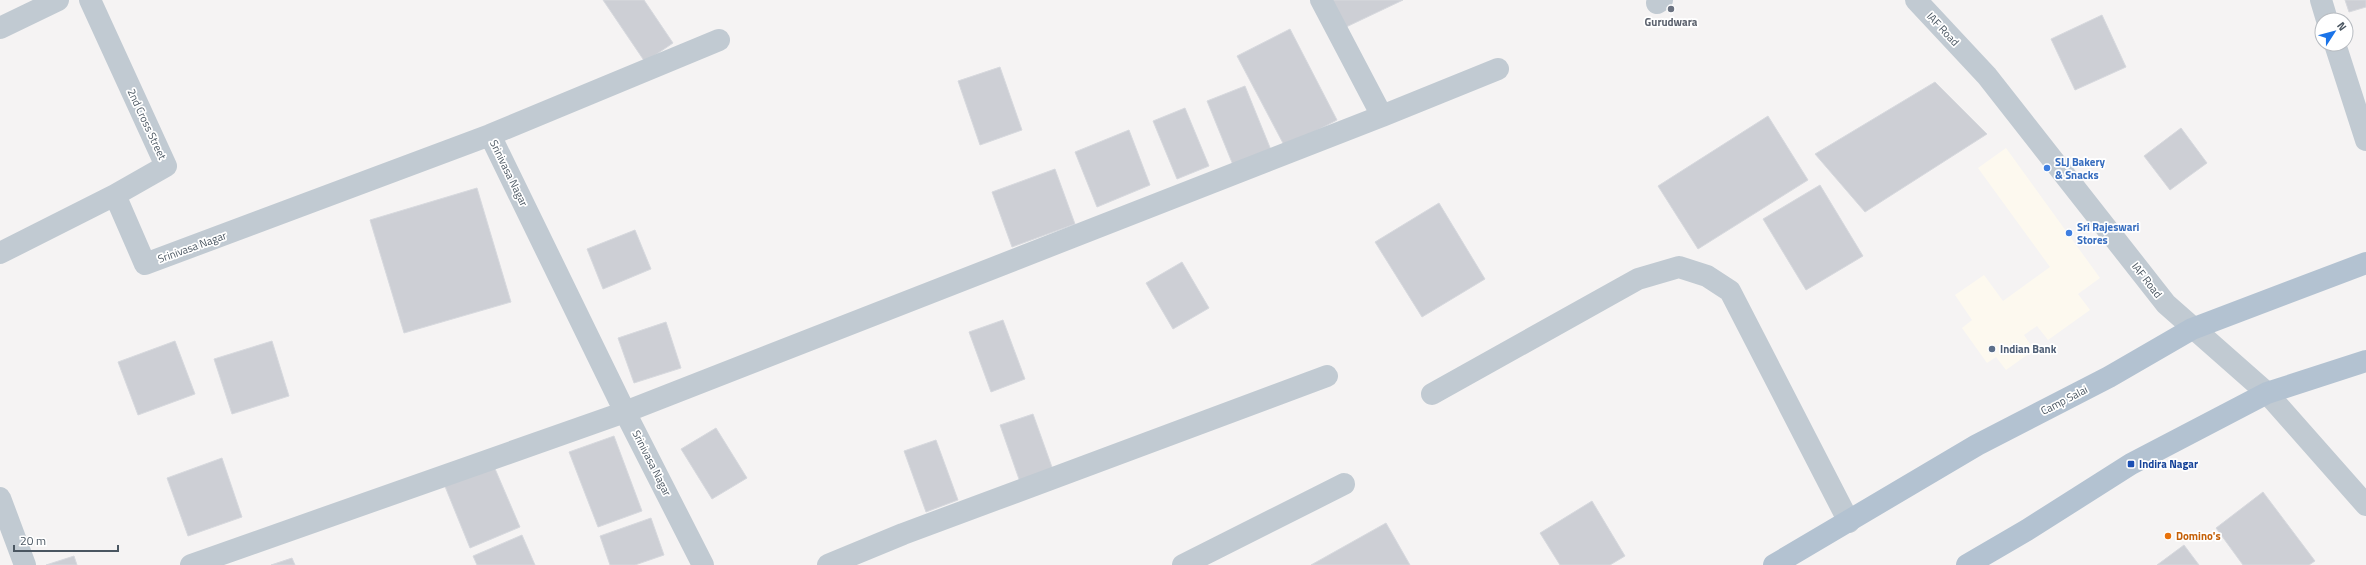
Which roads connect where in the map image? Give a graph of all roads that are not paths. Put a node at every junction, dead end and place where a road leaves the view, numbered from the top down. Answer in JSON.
{"nodes":[{"id":1,"x":58,"y":0,"type":"edge"},
{"id":2,"x":90,"y":0,"type":"edge"},
{"id":3,"x":1322,"y":0,"type":"edge"},
{"id":4,"x":1916,"y":0,"type":"edge"},
{"id":5,"x":2321,"y":0,"type":"edge"},
{"id":6,"x":2325,"y":12,"type":"edge"},
{"id":7,"x":0,"y":28,"type":"edge"},
{"id":8,"x":719,"y":40,"type":"dead end"},
{"id":9,"x":2338,"y":52,"type":"edge"},
{"id":10,"x":1498,"y":69,"type":"dead end"},
{"id":11,"x":1382,"y":116,"type":"junction"},
{"id":12,"x":490,"y":135,"type":"junction"},
{"id":13,"x":2366,"y":140,"type":"edge"},
{"id":14,"x":115,"y":195,"type":"junction"},
{"id":15,"x":0,"y":253,"type":"edge"},
{"id":16,"x":2366,"y":263,"type":"edge"},
{"id":17,"x":2192,"y":329,"type":"junction"},
{"id":18,"x":2366,"y":361,"type":"edge"},
{"id":19,"x":1327,"y":376,"type":"dead end"},
{"id":20,"x":2267,"y":393,"type":"junction"},
{"id":21,"x":1432,"y":394,"type":"dead end"},
{"id":22,"x":625,"y":412,"type":"junction"},
{"id":23,"x":1344,"y":484,"type":"dead end"},
{"id":24,"x":0,"y":498,"type":"edge"},
{"id":25,"x":2366,"y":505,"type":"edge"},
{"id":26,"x":1849,"y":522,"type":"junction"},
{"id":27,"x":25,"y":565,"type":"edge"},
{"id":28,"x":191,"y":565,"type":"edge"},
{"id":29,"x":703,"y":565,"type":"edge"},
{"id":30,"x":828,"y":565,"type":"edge"},
{"id":31,"x":1183,"y":565,"type":"edge"},
{"id":32,"x":1774,"y":565,"type":"edge"},
{"id":33,"x":1967,"y":565,"type":"edge"}],
"edges":[{"from":1,"to":7,"type":"street"},
{"from":2,"to":14,"type":"street","name":"2nd Cross Street"},
{"from":3,"to":11,"type":"street"},
{"from":4,"to":17,"type":"street","name":"IAF Road"},
{"from":5,"to":6,"type":"street"},
{"from":8,"to":12,"type":"street"},
{"from":9,"to":13,"type":"street"},
{"from":10,"to":11,"type":"street"},
{"from":11,"to":22,"type":"street"},
{"from":12,"to":14,"type":"street","name":"Srinivasa Nagar"},
{"from":12,"to":22,"type":"street","name":"Srinivasa Nagar"},
{"from":14,"to":15,"type":"street","name":"2nd Cross Street"},
{"from":16,"to":17,"type":"main road","name":"Camp Salai"},
{"from":17,"to":20,"type":"street","name":"IAF Road"},
{"from":17,"to":26,"type":"main road","name":"Camp Salai"},
{"from":18,"to":20,"type":"main road"},
{"from":19,"to":30,"type":"street"},
{"from":20,"to":25,"type":"street","name":"IAF Road"},
{"from":20,"to":33,"type":"main road"},
{"from":21,"to":26,"type":"street"},
{"from":22,"to":28,"type":"street"},
{"from":22,"to":29,"type":"street","name":"Srinivasa Nagar"},
{"from":23,"to":31,"type":"street"},
{"from":24,"to":27,"type":"street"},
{"from":26,"to":32,"type":"main road","name":"Camp Salai"}]}
